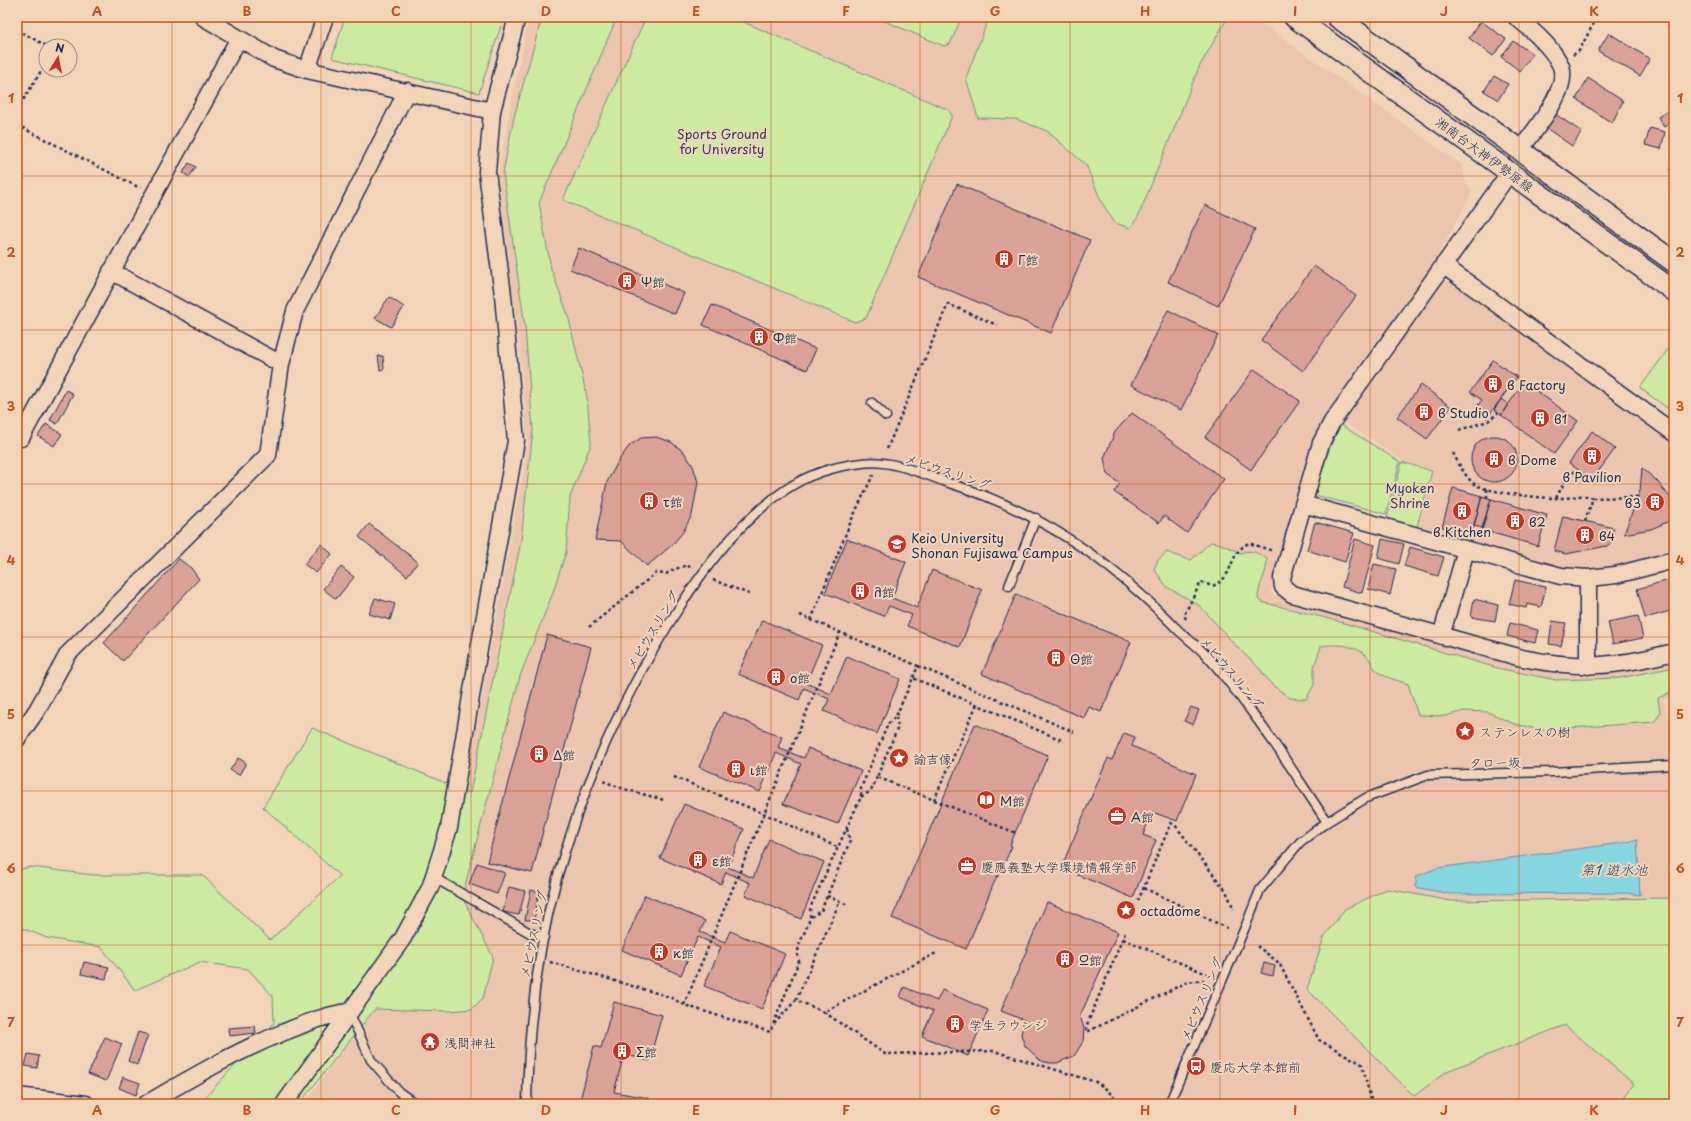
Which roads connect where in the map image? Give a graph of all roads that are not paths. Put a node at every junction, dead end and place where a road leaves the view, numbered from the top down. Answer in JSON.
{"nodes":[{"id":1,"x":204,"y":17,"type":"edge"},
{"id":2,"x":324,"y":17,"type":"edge"},
{"id":3,"x":517,"y":17,"type":"edge"},
{"id":4,"x":1294,"y":17,"type":"edge"},
{"id":5,"x":1337,"y":17,"type":"edge"},
{"id":6,"x":1516,"y":17,"type":"edge"},
{"id":7,"x":238,"y":38,"type":"junction"},
{"id":8,"x":307,"y":70,"type":"junction"},
{"id":9,"x":407,"y":91,"type":"junction"},
{"id":10,"x":492,"y":112,"type":"junction"},
{"id":11,"x":1521,"y":149,"type":"junction"},
{"id":12,"x":1510,"y":172,"type":"junction"},
{"id":13,"x":1674,"y":262,"type":"edge"},
{"id":14,"x":1443,"y":265,"type":"junction"},
{"id":15,"x":111,"y":271,"type":"junction"},
{"id":16,"x":1674,"y":291,"type":"edge"},
{"id":17,"x":281,"y":364,"type":"junction"},
{"id":18,"x":872,"y":403,"type":"dead end"},
{"id":19,"x":886,"y":416,"type":"dead end"},
{"id":20,"x":1674,"y":433,"type":"edge"},
{"id":21,"x":17,"y":436,"type":"edge"},
{"id":22,"x":1303,"y":504,"type":"junction"},
{"id":23,"x":1036,"y":518,"type":"junction"},
{"id":24,"x":1466,"y":550,"type":"junction"},
{"id":25,"x":1674,"y":560,"type":"edge"},
{"id":26,"x":1588,"y":578,"type":"junction"},
{"id":27,"x":1009,"y":586,"type":"dead end"},
{"id":28,"x":1441,"y":636,"type":"junction"},
{"id":29,"x":1674,"y":652,"type":"edge"},
{"id":30,"x":1588,"y":666,"type":"junction"},
{"id":31,"x":17,"y":739,"type":"edge"},
{"id":32,"x":1674,"y":765,"type":"edge"},
{"id":33,"x":1327,"y":822,"type":"junction"},
{"id":34,"x":433,"y":877,"type":"junction"},
{"id":35,"x":544,"y":936,"type":"junction"},
{"id":36,"x":349,"y":1012,"type":"junction"},
{"id":37,"x":17,"y":1096,"type":"edge"},
{"id":38,"x":86,"y":1104,"type":"edge"},
{"id":39,"x":146,"y":1104,"type":"edge"},
{"id":40,"x":284,"y":1104,"type":"edge"},
{"id":41,"x":416,"y":1104,"type":"edge"},
{"id":42,"x":527,"y":1104,"type":"edge"},
{"id":43,"x":1169,"y":1104,"type":"edge"}],
"edges":[{"from":1,"to":7,"type":"street"},
{"from":2,"to":8,"type":"street"},
{"from":3,"to":10,"type":"street"},
{"from":4,"to":12,"type":"street","name":"湘南台大神伊勢原線"},
{"from":5,"to":11,"type":"street","name":"湘南台大神伊勢原線"},
{"from":6,"to":11,"type":"street"},
{"from":7,"to":8,"type":"street"},
{"from":7,"to":15,"type":"street"},
{"from":8,"to":9,"type":"street"},
{"from":9,"to":10,"type":"street"},
{"from":9,"to":17,"type":"street"},
{"from":10,"to":34,"type":"street"},
{"from":11,"to":13,"type":"street","name":"湘南台大神伊勢原線"},
{"from":12,"to":14,"type":"street"},
{"from":12,"to":16,"type":"street","name":"湘南台大神伊勢原線"},
{"from":14,"to":20,"type":"street"},
{"from":14,"to":22,"type":"street"},
{"from":15,"to":17,"type":"street"},
{"from":15,"to":21,"type":"street"},
{"from":17,"to":31,"type":"street"},
{"from":18,"to":19,"type":"lane"},
{"from":22,"to":24,"type":"street"},
{"from":22,"to":28,"type":"street"},
{"from":23,"to":27,"type":"lane"},
{"from":23,"to":33,"type":"lane","name":"メビウスリング"},
{"from":23,"to":35,"type":"lane","name":"メビウスリング"},
{"from":24,"to":26,"type":"street"},
{"from":24,"to":28,"type":"street"},
{"from":25,"to":26,"type":"street"},
{"from":26,"to":30,"type":"street"},
{"from":28,"to":30,"type":"street"},
{"from":29,"to":30,"type":"street"},
{"from":32,"to":33,"type":"lane","name":"タロー坂"},
{"from":33,"to":43,"type":"lane","name":"メビウスリング"},
{"from":34,"to":35,"type":"lane"},
{"from":34,"to":36,"type":"street"},
{"from":35,"to":42,"type":"lane","name":"メビウスリング"},
{"from":36,"to":39,"type":"street"},
{"from":36,"to":40,"type":"street"},
{"from":36,"to":41,"type":"lane"},
{"from":37,"to":38,"type":"street"}]}
